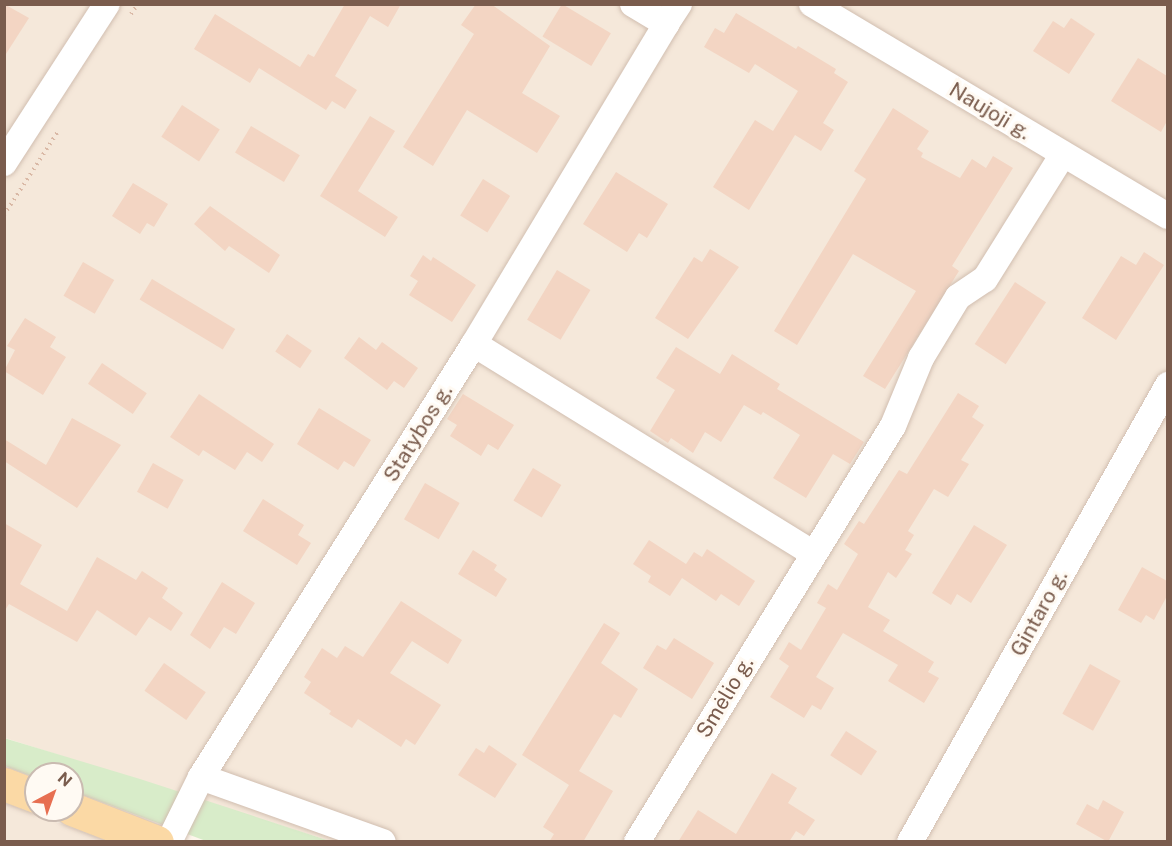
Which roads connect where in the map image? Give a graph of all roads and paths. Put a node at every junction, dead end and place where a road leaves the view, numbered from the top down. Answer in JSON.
{"nodes":[{"id":1,"x":107,"y":4,"type":"edge"},
{"id":2,"x":633,"y":4,"type":"edge"},
{"id":3,"x":812,"y":4,"type":"edge"},
{"id":4,"x":672,"y":14,"type":"edge"},
{"id":5,"x":1063,"y":154,"type":"junction"},
{"id":6,"x":4,"y":162,"type":"edge"},
{"id":7,"x":1167,"y":216,"type":"edge"},
{"id":8,"x":474,"y":344,"type":"junction"},
{"id":9,"x":1167,"y":385,"type":"edge"},
{"id":10,"x":813,"y":553,"type":"junction"},
{"id":11,"x":201,"y":777,"type":"junction"},
{"id":12,"x":4,"y":784,"type":"edge"},
{"id":13,"x":24,"y":792,"type":"edge"},
{"id":14,"x":84,"y":814,"type":"edge"},
{"id":15,"x":157,"y":842,"type":"edge"},
{"id":16,"x":169,"y":842,"type":"edge"},
{"id":17,"x":383,"y":842,"type":"edge"},
{"id":18,"x":637,"y":842,"type":"edge"},
{"id":19,"x":910,"y":842,"type":"edge"}],
"edges":[{"from":1,"to":6,"type":"street"},
{"from":2,"to":4,"type":"street"},
{"from":3,"to":5,"type":"street","name":"Naujoji g."},
{"from":4,"to":8,"type":"street","name":"Statybos g."},
{"from":5,"to":7,"type":"street","name":"Naujoji g."},
{"from":5,"to":10,"type":"street","name":"Smėlio g."},
{"from":8,"to":10,"type":"street"},
{"from":8,"to":11,"type":"street","name":"Statybos g."},
{"from":9,"to":19,"type":"street","name":"Gintaro g."},
{"from":10,"to":18,"type":"street","name":"Smėlio g."},
{"from":11,"to":16,"type":"street","name":"Statybos g."},
{"from":11,"to":17,"type":"street"},
{"from":12,"to":13,"type":"main road"},
{"from":14,"to":15,"type":"main road"}]}
